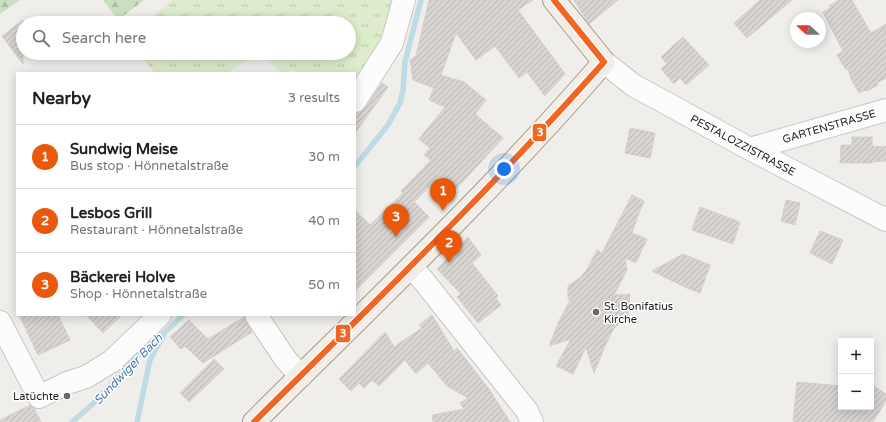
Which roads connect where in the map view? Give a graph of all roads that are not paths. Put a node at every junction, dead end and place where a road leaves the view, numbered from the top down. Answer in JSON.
{"nodes":[{"id":1,"x":404,"y":0,"type":"edge"},
{"id":2,"x":554,"y":0,"type":"edge"},
{"id":3,"x":604,"y":62,"type":"junction"},
{"id":4,"x":356,"y":99,"type":"edge"},
{"id":5,"x":886,"y":110,"type":"edge"},
{"id":6,"x":750,"y":149,"type":"junction"},
{"id":7,"x":886,"y":220,"type":"edge"},
{"id":8,"x":411,"y":267,"type":"junction"},
{"id":9,"x":159,"y":316,"type":"edge"},
{"id":10,"x":257,"y":316,"type":"edge"},
{"id":11,"x":0,"y":322,"type":"edge"},
{"id":12,"x":301,"y":376,"type":"junction"},
{"id":13,"x":254,"y":422,"type":"edge"},
{"id":14,"x":532,"y":422,"type":"edge"}],
"edges":[{"from":1,"to":4,"type":"street"},
{"from":2,"to":3,"type":"main road"},
{"from":3,"to":6,"type":"street","name":"PESTALOZZISTRASSE"},
{"from":3,"to":8,"type":"main road"},
{"from":5,"to":6,"type":"street","name":"GARTENSTRASSE"},
{"from":6,"to":7,"type":"street","name":"PESTALOZZISTRASSE"},
{"from":8,"to":12,"type":"main road"},
{"from":8,"to":14,"type":"street"},
{"from":9,"to":11,"type":"street"},
{"from":10,"to":12,"type":"street"},
{"from":12,"to":13,"type":"main road"}]}
